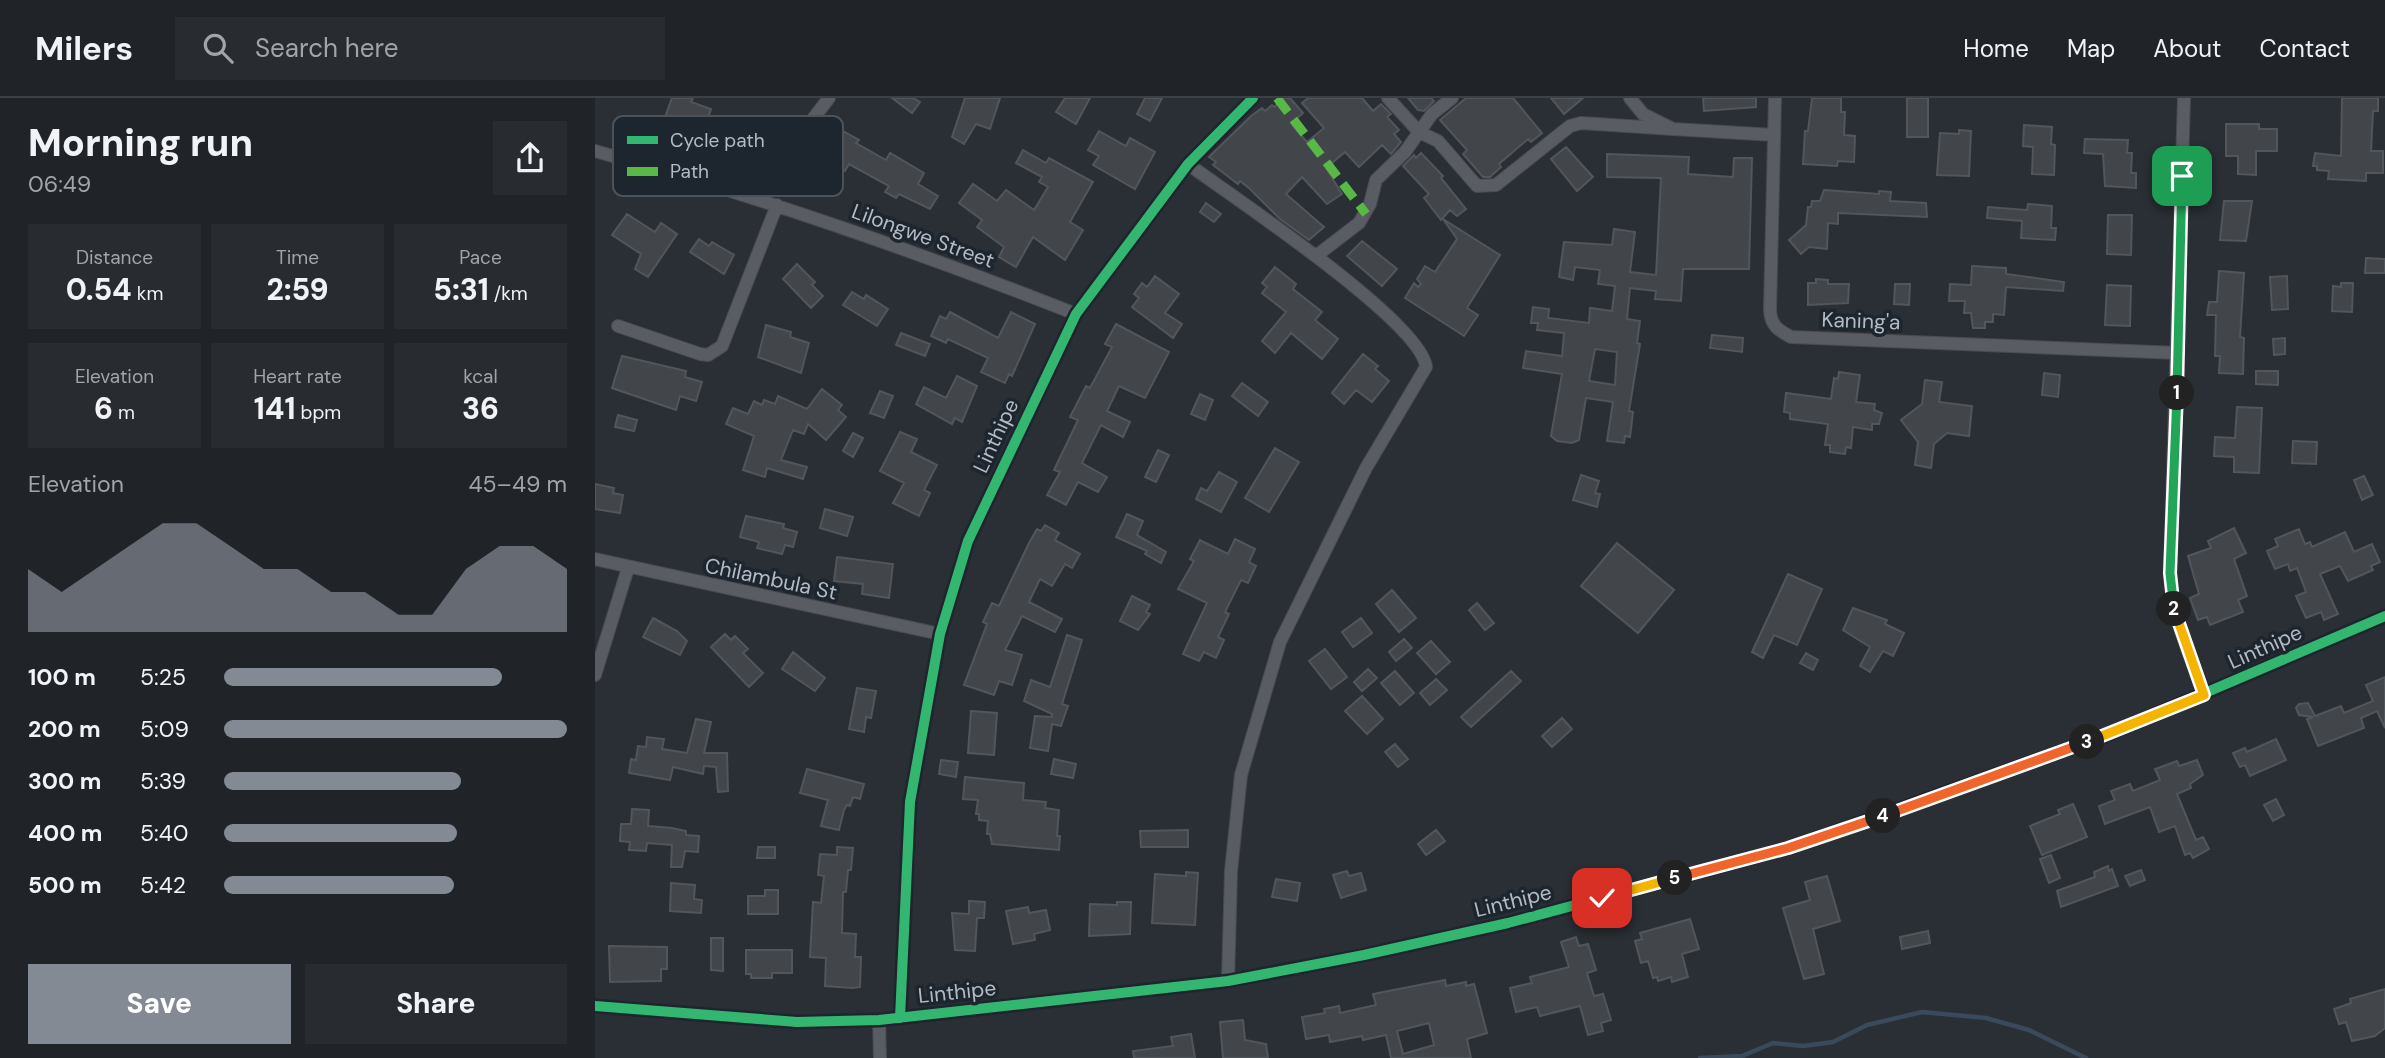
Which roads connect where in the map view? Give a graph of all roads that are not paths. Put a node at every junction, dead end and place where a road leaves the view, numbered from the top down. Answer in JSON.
{"nodes":[{"id":1,"x":828,"y":98,"type":"edge"},
{"id":2,"x":1253,"y":98,"type":"edge"},
{"id":3,"x":1388,"y":98,"type":"edge"},
{"id":4,"x":1452,"y":98,"type":"edge"},
{"id":5,"x":1630,"y":98,"type":"edge"},
{"id":6,"x":1775,"y":98,"type":"edge"},
{"id":7,"x":2184,"y":98,"type":"edge"},
{"id":8,"x":814,"y":116,"type":"edge"},
{"id":9,"x":1673,"y":129,"type":"junction"},
{"id":10,"x":1419,"y":132,"type":"junction"},
{"id":11,"x":1774,"y":135,"type":"junction"},
{"id":12,"x":595,"y":151,"type":"edge"},
{"id":13,"x":613,"y":156,"type":"edge"},
{"id":14,"x":1188,"y":164,"type":"junction"},
{"id":15,"x":746,"y":196,"type":"edge"},
{"id":16,"x":761,"y":196,"type":"edge"},
{"id":17,"x":759,"y":200,"type":"junction"},
{"id":18,"x":777,"y":205,"type":"junction"},
{"id":19,"x":1316,"y":256,"type":"junction"},
{"id":20,"x":1076,"y":314,"type":"junction"},
{"id":21,"x":618,"y":326,"type":"dead end"},
{"id":22,"x":2178,"y":353,"type":"junction"},
{"id":23,"x":595,"y":559,"type":"edge"},
{"id":24,"x":628,"y":568,"type":"junction"},
{"id":25,"x":2385,"y":616,"type":"edge"},
{"id":26,"x":940,"y":634,"type":"junction"},
{"id":27,"x":595,"y":675,"type":"edge"},
{"id":28,"x":2204,"y":695,"type":"junction"},
{"id":29,"x":1227,"y":981,"type":"junction"},
{"id":30,"x":595,"y":1006,"type":"edge"},
{"id":31,"x":900,"y":1018,"type":"junction"},
{"id":32,"x":880,"y":1020,"type":"junction"},
{"id":33,"x":880,"y":1058,"type":"edge"}],
"edges":[{"from":1,"to":8,"type":"street"},
{"from":2,"to":14,"type":"street","name":"Linthipe"},
{"from":3,"to":10,"type":"street"},
{"from":4,"to":10,"type":"street"},
{"from":5,"to":9,"type":"street"},
{"from":6,"to":11,"type":"street","name":"Kaning'a"},
{"from":7,"to":22,"type":"street"},
{"from":9,"to":10,"type":"street"},
{"from":9,"to":11,"type":"street"},
{"from":10,"to":19,"type":"street"},
{"from":11,"to":22,"type":"street","name":"Kaning'a"},
{"from":12,"to":13,"type":"street","name":"Lilongwe Street"},
{"from":14,"to":19,"type":"street"},
{"from":14,"to":20,"type":"street","name":"Linthipe"},
{"from":15,"to":17,"type":"street","name":"Lilongwe Street"},
{"from":16,"to":17,"type":"street"},
{"from":17,"to":18,"type":"street","name":"Lilongwe Street"},
{"from":18,"to":20,"type":"street","name":"Lilongwe Street"},
{"from":18,"to":21,"type":"street"},
{"from":19,"to":29,"type":"street"},
{"from":20,"to":26,"type":"street","name":"Linthipe"},
{"from":22,"to":28,"type":"street"},
{"from":23,"to":24,"type":"street","name":"Chilambula St"},
{"from":24,"to":26,"type":"street","name":"Chilambula St"},
{"from":24,"to":27,"type":"street"},
{"from":25,"to":28,"type":"street","name":"Linthipe"},
{"from":26,"to":31,"type":"street","name":"Linthipe"},
{"from":28,"to":29,"type":"street","name":"Linthipe"},
{"from":29,"to":31,"type":"street","name":"Linthipe"},
{"from":30,"to":32,"type":"street","name":"Linthipe"},
{"from":31,"to":32,"type":"street","name":"Linthipe"},
{"from":32,"to":33,"type":"street"}]}
